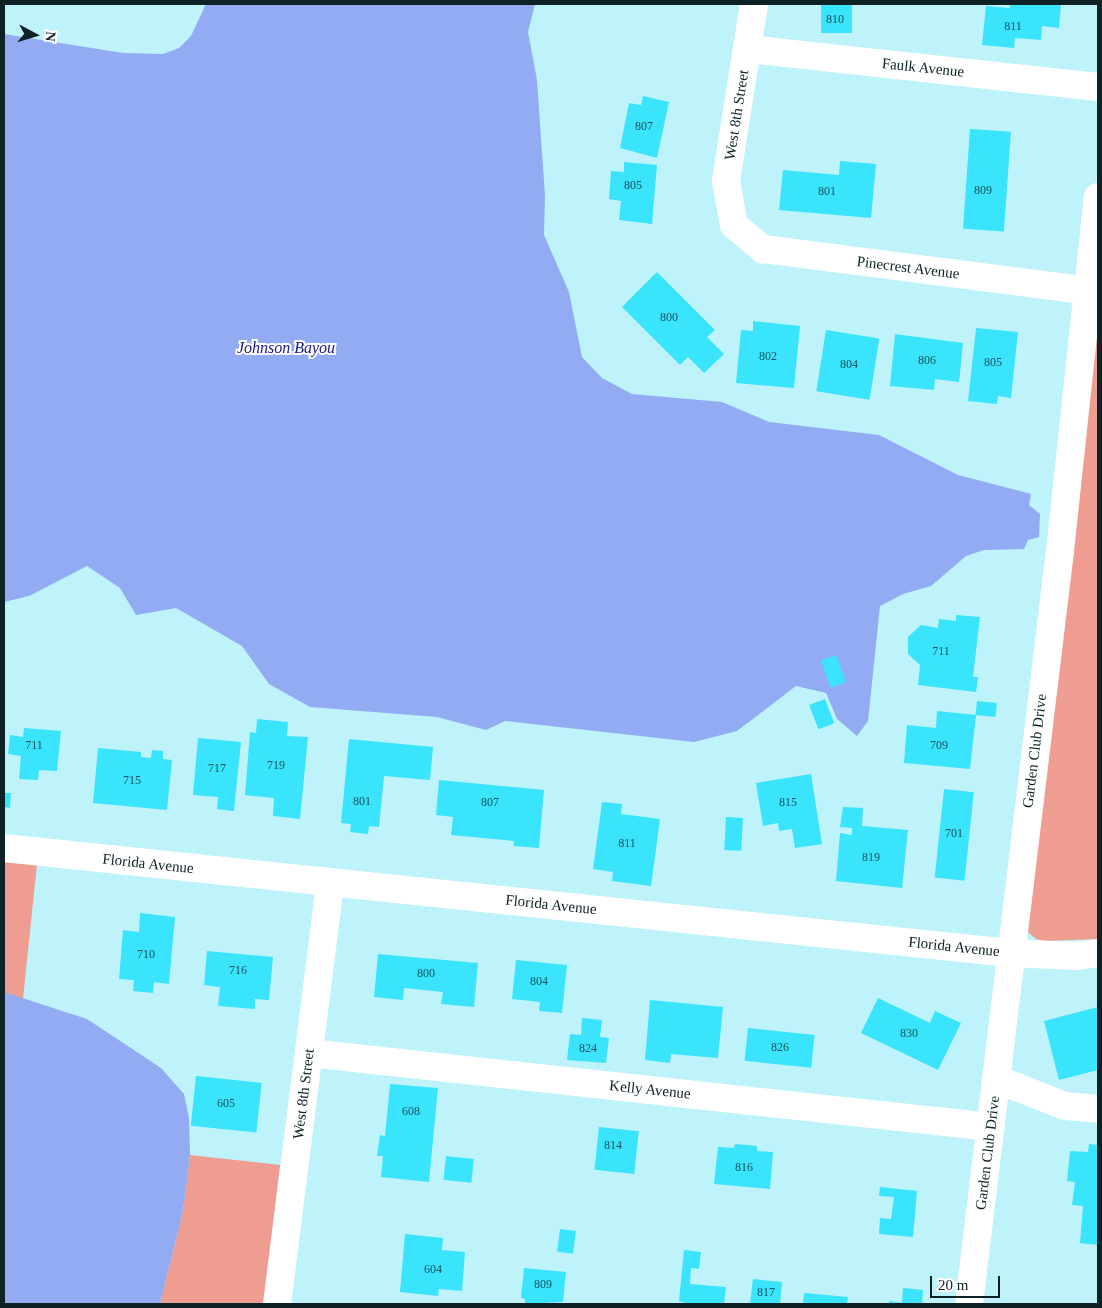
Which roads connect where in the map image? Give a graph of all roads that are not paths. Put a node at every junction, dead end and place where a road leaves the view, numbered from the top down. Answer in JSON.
{"nodes":[{"id":1,"x":754,"y":4,"type":"edge"},
{"id":2,"x":748,"y":49,"type":"junction"},
{"id":3,"x":1098,"y":86,"type":"edge"},
{"id":4,"x":1098,"y":197,"type":"edge"},
{"id":5,"x":734,"y":226,"type":"joint"},
{"id":6,"x":1089,"y":291,"type":"junction"},
{"id":7,"x":4,"y":848,"type":"edge"},
{"id":8,"x":330,"y":883,"type":"junction"},
{"id":9,"x":1010,"y":953,"type":"junction"},
{"id":10,"x":1098,"y":953,"type":"edge"},
{"id":11,"x":309,"y":1053,"type":"junction"},
{"id":12,"x":996,"y":1079,"type":"junction"},
{"id":13,"x":1098,"y":1109,"type":"edge"},
{"id":14,"x":991,"y":1127,"type":"junction"},
{"id":15,"x":278,"y":1304,"type":"edge"},
{"id":16,"x":969,"y":1304,"type":"edge"}],
"edges":[{"from":1,"to":2,"type":"street","name":"West 8th Street"},
{"from":2,"to":3,"type":"street","name":"Faulk Avenue"},
{"from":2,"to":5,"type":"street","name":"West 8th Street"},
{"from":4,"to":6,"type":"street","name":"Garden Club Drive"},
{"from":5,"to":6,"type":"street","name":"Pinecrest Avenue"},
{"from":6,"to":9,"type":"street","name":"Garden Club Drive"},
{"from":7,"to":8,"type":"street","name":"Florida Avenue"},
{"from":8,"to":9,"type":"street","name":"Florida Avenue"},
{"from":8,"to":11,"type":"street","name":"West 8th Street"},
{"from":9,"to":10,"type":"street","name":"Florida Avenue"},
{"from":9,"to":12,"type":"street","name":"Garden Club Drive"},
{"from":11,"to":14,"type":"street","name":"Kelly Avenue"},
{"from":11,"to":15,"type":"street","name":"West 8th Street"},
{"from":12,"to":13,"type":"street"},
{"from":12,"to":14,"type":"street","name":"Garden Club Drive"},
{"from":14,"to":16,"type":"street","name":"Garden Club Drive"}]}
